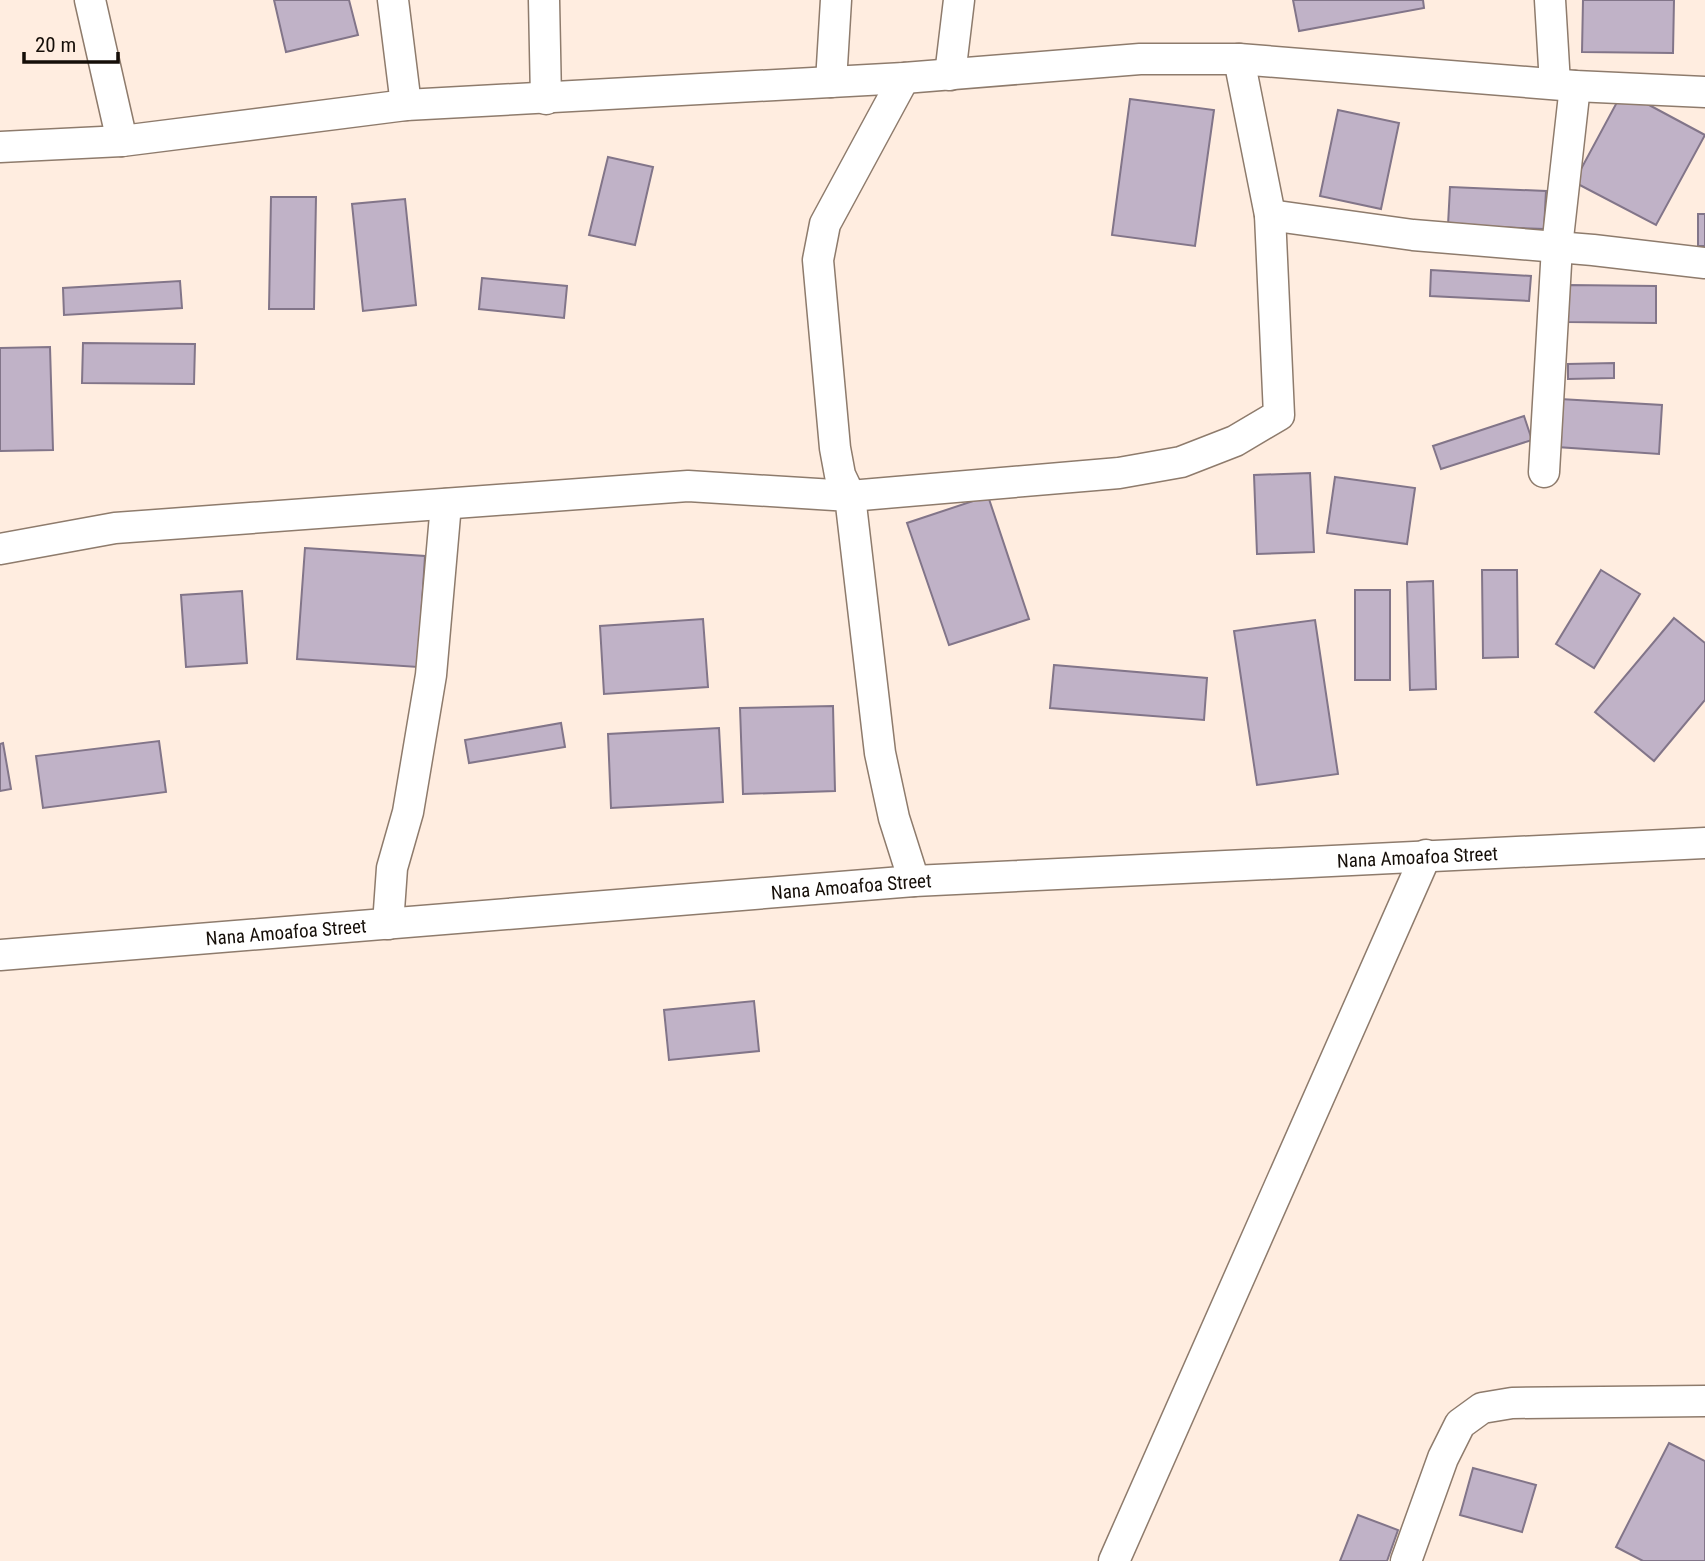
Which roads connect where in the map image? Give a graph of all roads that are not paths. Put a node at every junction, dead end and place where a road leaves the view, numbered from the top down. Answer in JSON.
{"nodes":[{"id":1,"x":90,"y":0,"type":"edge"},
{"id":2,"x":393,"y":0,"type":"edge"},
{"id":3,"x":544,"y":0,"type":"edge"},
{"id":4,"x":836,"y":0,"type":"edge"},
{"id":5,"x":959,"y":0,"type":"edge"},
{"id":6,"x":1550,"y":0,"type":"edge"},
{"id":7,"x":1239,"y":59,"type":"junction"},
{"id":8,"x":950,"y":75,"type":"junction"},
{"id":9,"x":904,"y":78,"type":"junction"},
{"id":10,"x":831,"y":82,"type":"junction"},
{"id":11,"x":1565,"y":85,"type":"junction"},
{"id":12,"x":1705,"y":92,"type":"edge"},
{"id":13,"x":546,"y":99,"type":"junction"},
{"id":14,"x":406,"y":105,"type":"junction"},
{"id":15,"x":122,"y":141,"type":"junction"},
{"id":16,"x":0,"y":147,"type":"edge"},
{"id":17,"x":1270,"y":215,"type":"junction"},
{"id":18,"x":1557,"y":247,"type":"junction"},
{"id":19,"x":1705,"y":263,"type":"edge"},
{"id":20,"x":1544,"y":472,"type":"dead end"},
{"id":21,"x":850,"y":496,"type":"junction"},
{"id":22,"x":446,"y":505,"type":"junction"},
{"id":23,"x":0,"y":548,"type":"edge"},
{"id":24,"x":1705,"y":843,"type":"edge"},
{"id":25,"x":1426,"y":855,"type":"junction"},
{"id":26,"x":914,"y":881,"type":"junction"},
{"id":27,"x":388,"y":924,"type":"junction"},
{"id":28,"x":0,"y":955,"type":"edge"},
{"id":29,"x":1705,"y":1401,"type":"edge"},
{"id":30,"x":1114,"y":1561,"type":"edge"},
{"id":31,"x":1406,"y":1561,"type":"edge"}],
"edges":[{"from":1,"to":15,"type":"street"},
{"from":2,"to":14,"type":"street"},
{"from":3,"to":13,"type":"street"},
{"from":4,"to":10,"type":"street"},
{"from":5,"to":8,"type":"street"},
{"from":6,"to":11,"type":"street"},
{"from":7,"to":8,"type":"street"},
{"from":7,"to":11,"type":"street"},
{"from":7,"to":17,"type":"street"},
{"from":8,"to":9,"type":"street"},
{"from":9,"to":10,"type":"street"},
{"from":9,"to":21,"type":"street"},
{"from":10,"to":13,"type":"street"},
{"from":11,"to":12,"type":"street"},
{"from":11,"to":18,"type":"street"},
{"from":13,"to":14,"type":"street"},
{"from":14,"to":15,"type":"street"},
{"from":15,"to":16,"type":"street"},
{"from":17,"to":18,"type":"street"},
{"from":17,"to":21,"type":"street"},
{"from":18,"to":19,"type":"street"},
{"from":18,"to":20,"type":"street"},
{"from":21,"to":22,"type":"street"},
{"from":21,"to":26,"type":"street"},
{"from":22,"to":23,"type":"street"},
{"from":22,"to":27,"type":"street"},
{"from":24,"to":25,"type":"street","name":"Nana Amoafoa Street"},
{"from":25,"to":26,"type":"street","name":"Nana Amoafoa Street"},
{"from":25,"to":30,"type":"street"},
{"from":26,"to":27,"type":"street","name":"Nana Amoafoa Street"},
{"from":27,"to":28,"type":"street","name":"Nana Amoafoa Street"},
{"from":29,"to":31,"type":"street"}]}
